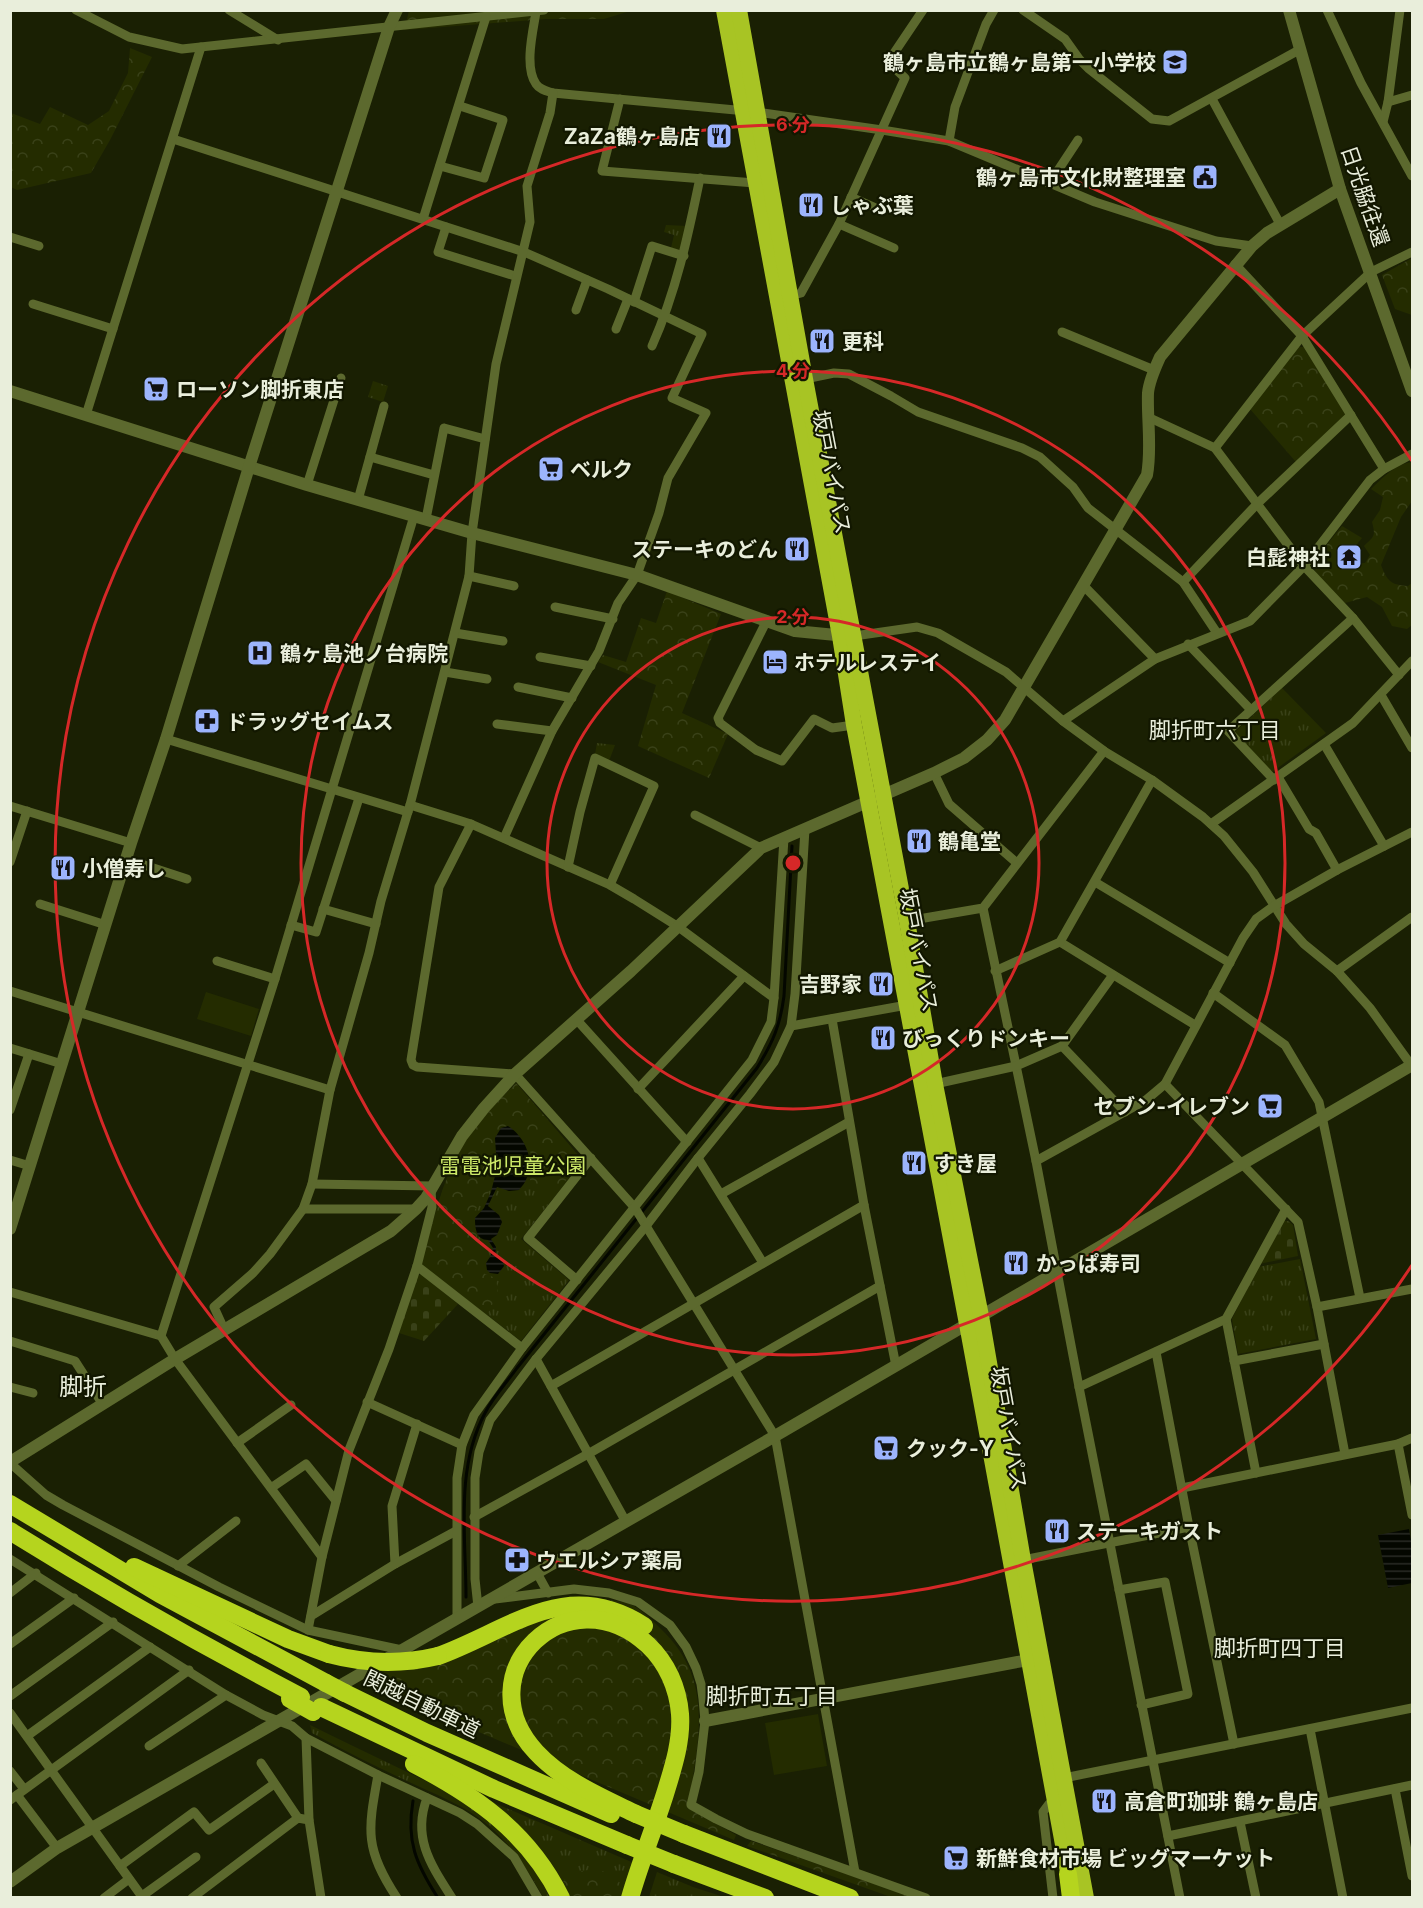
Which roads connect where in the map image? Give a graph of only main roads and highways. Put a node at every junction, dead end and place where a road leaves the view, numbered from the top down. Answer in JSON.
{"nodes":[{"id":1,"x":724,"y":10,"type":"edge"},
{"id":2,"x":739,"y":10,"type":"edge"},
{"id":3,"x":750,"y":112,"type":"junction"},
{"id":4,"x":847,"y":636,"type":"junction"},
{"id":5,"x":876,"y":798,"type":"junction"},
{"id":6,"x":974,"y":1320,"type":"junction"},
{"id":7,"x":10,"y":1504,"type":"edge"},
{"id":8,"x":28,"y":1515,"type":"junction"},
{"id":9,"x":10,"y":1531,"type":"edge"},
{"id":10,"x":317,"y":1709,"type":"junction"},
{"id":11,"x":635,"y":1819,"type":"junction"},
{"id":12,"x":682,"y":1838,"type":"junction"},
{"id":13,"x":1068,"y":1874,"type":"joint"},
{"id":14,"x":561,"y":1898,"type":"edge"},
{"id":15,"x":630,"y":1898,"type":"edge"},
{"id":16,"x":642,"y":1898,"type":"edge"},
{"id":17,"x":765,"y":1898,"type":"edge"},
{"id":18,"x":836,"y":1898,"type":"edge"},
{"id":19,"x":850,"y":1898,"type":"edge"},
{"id":20,"x":1072,"y":1898,"type":"edge"},
{"id":21,"x":1086,"y":1898,"type":"edge"}],
"edges":[{"from":1,"to":3,"type":"highway","name":"坂戸バイパス"},
{"from":2,"to":3,"type":"highway","name":"坂戸バイパス"},
{"from":3,"to":4,"type":"highway","name":"坂戸バイパス"},
{"from":3,"to":4,"type":"highway","name":"坂戸バイパス"},
{"from":4,"to":5,"type":"highway","name":"坂戸バイパス"},
{"from":4,"to":5,"type":"highway","name":"坂戸バイパス"},
{"from":5,"to":6,"type":"highway","name":"坂戸バイパス"},
{"from":5,"to":6,"type":"highway","name":"坂戸バイパス"},
{"from":6,"to":13,"type":"highway","name":"坂戸バイパス"},
{"from":6,"to":21,"type":"highway","name":"坂戸バイパス"},
{"from":7,"to":8,"type":"highway","name":"関越自動車道"},
{"from":8,"to":11,"type":"highway","name":"関越自動車道","bridge":true},
{"from":8,"to":16,"type":"highway","bridge":true},
{"from":9,"to":10,"type":"highway"},
{"from":10,"to":14,"type":"highway"},
{"from":10,"to":17,"type":"highway","bridge":true},
{"from":11,"to":12,"type":"highway","name":"関越自動車道"},
{"from":11,"to":15,"type":"highway"},
{"from":12,"to":18,"type":"highway","name":"関越自動車道"},
{"from":12,"to":19,"type":"highway"},
{"from":13,"to":20,"type":"highway"}]}
